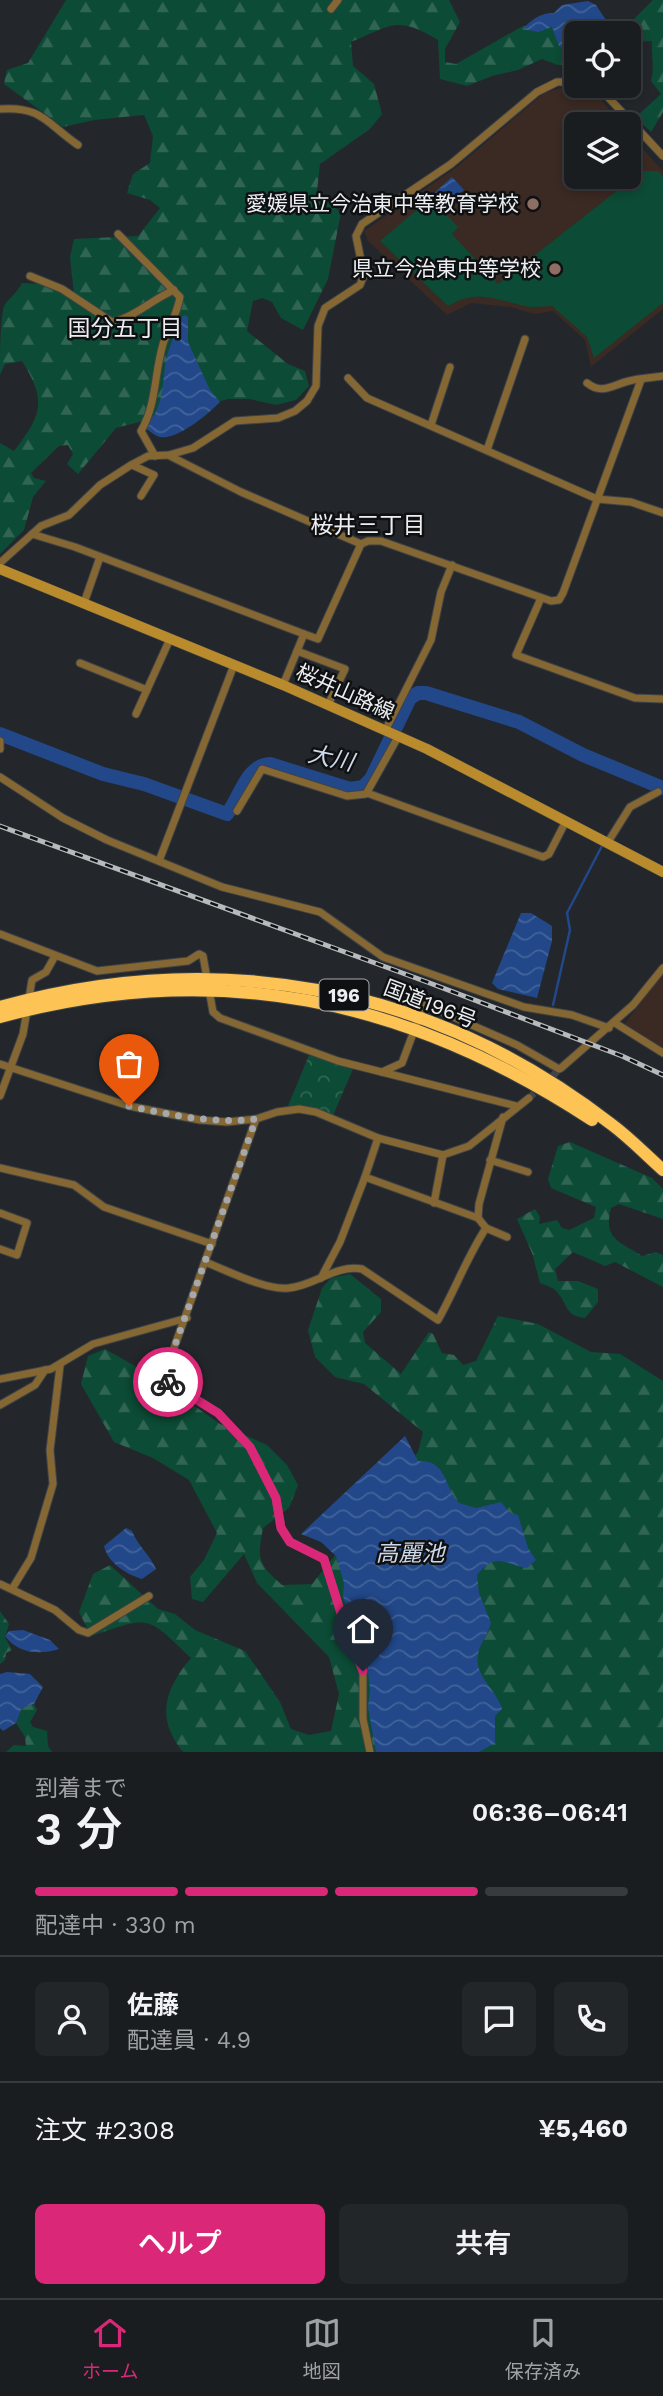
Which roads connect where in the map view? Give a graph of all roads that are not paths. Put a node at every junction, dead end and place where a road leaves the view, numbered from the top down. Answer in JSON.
{"nodes":[{"id":1,"x":338,"y":0,"type":"edge"},
{"id":2,"x":331,"y":9,"type":"dead end"},
{"id":3,"x":564,"y":82,"type":"edge"},
{"id":4,"x":609,"y":98,"type":"edge"},
{"id":5,"x":0,"y":109,"type":"edge"},
{"id":6,"x":78,"y":145,"type":"dead end"},
{"id":7,"x":663,"y":156,"type":"edge"},
{"id":8,"x":118,"y":234,"type":"dead end"},
{"id":9,"x":30,"y":276,"type":"dead end"},
{"id":10,"x":174,"y":290,"type":"junction"},
{"id":11,"x":525,"y":339,"type":"dead end"},
{"id":12,"x":450,"y":367,"type":"dead end"},
{"id":13,"x":663,"y":376,"type":"edge"},
{"id":14,"x":348,"y":378,"type":"dead end"},
{"id":15,"x":642,"y":380,"type":"junction"},
{"id":16,"x":587,"y":383,"type":"dead end"},
{"id":17,"x":431,"y":425,"type":"junction"},
{"id":18,"x":488,"y":450,"type":"junction"},
{"id":19,"x":169,"y":455,"type":"junction"},
{"id":20,"x":155,"y":456,"type":"junction"},
{"id":21,"x":132,"y":465,"type":"junction"},
{"id":22,"x":141,"y":496,"type":"dead end"},
{"id":23,"x":597,"y":499,"type":"junction"},
{"id":24,"x":663,"y":513,"type":"edge"},
{"id":25,"x":32,"y":534,"type":"junction"},
{"id":26,"x":361,"y":544,"type":"junction"},
{"id":27,"x":100,"y":557,"type":"junction"},
{"id":28,"x":0,"y":563,"type":"edge"},
{"id":29,"x":452,"y":565,"type":"junction"},
{"id":30,"x":0,"y":569,"type":"edge"},
{"id":31,"x":541,"y":598,"type":"junction"},
{"id":32,"x":84,"y":603,"type":"junction"},
{"id":33,"x":304,"y":634,"type":"junction"},
{"id":34,"x":170,"y":639,"type":"junction"},
{"id":35,"x":297,"y":651,"type":"junction"},
{"id":36,"x":80,"y":663,"type":"dead end"},
{"id":37,"x":234,"y":665,"type":"junction"},
{"id":38,"x":283,"y":685,"type":"junction"},
{"id":39,"x":147,"y":690,"type":"junction"},
{"id":40,"x":663,"y":699,"type":"edge"},
{"id":41,"x":328,"y":705,"type":"junction"},
{"id":42,"x":136,"y":714,"type":"dead end"},
{"id":43,"x":386,"y":732,"type":"junction"},
{"id":44,"x":398,"y":737,"type":"junction"},
{"id":45,"x":0,"y":741,"type":"edge"},
{"id":46,"x":0,"y":749,"type":"edge"},
{"id":47,"x":0,"y":777,"type":"edge"},
{"id":48,"x":658,"y":792,"type":"dead end"},
{"id":49,"x":367,"y":793,"type":"junction"},
{"id":50,"x":237,"y":810,"type":"dead end"},
{"id":51,"x":566,"y":821,"type":"junction"},
{"id":52,"x":608,"y":842,"type":"junction"},
{"id":53,"x":159,"y":861,"type":"junction"},
{"id":54,"x":663,"y":872,"type":"edge"},
{"id":55,"x":0,"y":934,"type":"edge"},
{"id":56,"x":55,"y":956,"type":"junction"},
{"id":57,"x":663,"y":968,"type":"edge"},
{"id":58,"x":207,"y":984,"type":"junction"},
{"id":59,"x":27,"y":1004,"type":"junction"},
{"id":60,"x":0,"y":1007,"type":"edge"},
{"id":61,"x":0,"y":1017,"type":"edge"},
{"id":62,"x":416,"y":1022,"type":"junction"},
{"id":63,"x":612,"y":1025,"type":"junction"},
{"id":64,"x":663,"y":1053,"type":"edge"},
{"id":65,"x":0,"y":1064,"type":"edge"},
{"id":66,"x":11,"y":1068,"type":"junction"},
{"id":67,"x":382,"y":1072,"type":"junction"},
{"id":68,"x":0,"y":1096,"type":"edge"},
{"id":69,"x":529,"y":1098,"type":"tunnel mouth"},
{"id":70,"x":516,"y":1106,"type":"junction"},
{"id":71,"x":503,"y":1116,"type":"junction"},
{"id":72,"x":256,"y":1119,"type":"junction"},
{"id":73,"x":377,"y":1138,"type":"junction"},
{"id":74,"x":443,"y":1155,"type":"junction"},
{"id":75,"x":490,"y":1160,"type":"junction"},
{"id":76,"x":0,"y":1168,"type":"edge"},
{"id":77,"x":663,"y":1170,"type":"edge"},
{"id":78,"x":528,"y":1172,"type":"dead end"},
{"id":79,"x":365,"y":1177,"type":"junction"},
{"id":80,"x":434,"y":1203,"type":"junction"},
{"id":81,"x":0,"y":1213,"type":"edge"},
{"id":82,"x":478,"y":1218,"type":"junction"},
{"id":83,"x":486,"y":1228,"type":"junction"},
{"id":84,"x":507,"y":1237,"type":"dead end"},
{"id":85,"x":212,"y":1244,"type":"junction"},
{"id":86,"x":0,"y":1249,"type":"edge"},
{"id":87,"x":205,"y":1262,"type":"junction"},
{"id":88,"x":321,"y":1278,"type":"junction"},
{"id":89,"x":187,"y":1318,"type":"junction"},
{"id":90,"x":60,"y":1366,"type":"junction"},
{"id":91,"x":45,"y":1370,"type":"junction"},
{"id":92,"x":0,"y":1380,"type":"edge"},
{"id":93,"x":0,"y":1405,"type":"edge"},
{"id":94,"x":0,"y":1584,"type":"edge"},
{"id":95,"x":12,"y":1589,"type":"junction"},
{"id":96,"x":149,"y":1596,"type":"dead end"},
{"id":97,"x":370,"y":1752,"type":"edge"}],
"edges":[{"from":1,"to":2,"type":"street"},
{"from":3,"to":19,"type":"street"},
{"from":4,"to":7,"type":"street"},
{"from":5,"to":6,"type":"street"},
{"from":8,"to":10,"type":"street"},
{"from":9,"to":10,"type":"street"},
{"from":10,"to":20,"type":"street"},
{"from":11,"to":18,"type":"street"},
{"from":12,"to":17,"type":"street"},
{"from":13,"to":15,"type":"street"},
{"from":14,"to":17,"type":"street"},
{"from":15,"to":16,"type":"street"},
{"from":15,"to":23,"type":"street"},
{"from":17,"to":18,"type":"street"},
{"from":18,"to":23,"type":"street"},
{"from":19,"to":20,"type":"street"},
{"from":19,"to":26,"type":"street"},
{"from":20,"to":21,"type":"street"},
{"from":21,"to":22,"type":"street"},
{"from":21,"to":25,"type":"street"},
{"from":23,"to":24,"type":"street"},
{"from":23,"to":31,"type":"street"},
{"from":25,"to":27,"type":"street"},
{"from":25,"to":28,"type":"street"},
{"from":26,"to":29,"type":"street"},
{"from":26,"to":33,"type":"street"},
{"from":27,"to":32,"type":"street"},
{"from":27,"to":33,"type":"street"},
{"from":29,"to":31,"type":"street"},
{"from":29,"to":43,"type":"street"},
{"from":30,"to":32,"type":"main road","name":"桜井山路線"},
{"from":31,"to":40,"type":"street"},
{"from":32,"to":34,"type":"main road","name":"桜井山路線"},
{"from":33,"to":35,"type":"street"},
{"from":34,"to":37,"type":"main road","name":"桜井山路線"},
{"from":34,"to":39,"type":"street"},
{"from":35,"to":38,"type":"street"},
{"from":35,"to":41,"type":"street"},
{"from":36,"to":39,"type":"street"},
{"from":37,"to":38,"type":"main road","name":"桜井山路線"},
{"from":37,"to":53,"type":"street"},
{"from":38,"to":41,"type":"main road","name":"桜井山路線"},
{"from":39,"to":42,"type":"street"},
{"from":41,"to":43,"type":"main road","name":"桜井山路線"},
{"from":43,"to":44,"type":"main road","name":"桜井山路線"},
{"from":44,"to":49,"type":"street"},
{"from":44,"to":51,"type":"main road","name":"桜井山路線"},
{"from":45,"to":46,"type":"street"},
{"from":47,"to":53,"type":"street"},
{"from":48,"to":52,"type":"street"},
{"from":49,"to":50,"type":"street"},
{"from":49,"to":51,"type":"street"},
{"from":51,"to":52,"type":"main road","name":"桜井山路線"},
{"from":52,"to":54,"type":"main road","name":"桜井山路線"},
{"from":53,"to":63,"type":"street"},
{"from":55,"to":56,"type":"street"},
{"from":56,"to":58,"type":"street"},
{"from":56,"to":59,"type":"street"},
{"from":57,"to":63,"type":"street"},
{"from":58,"to":59,"type":"highway","name":"国道196号","number":"196"},
{"from":58,"to":62,"type":"highway","name":"国道196号","number":"196"},
{"from":58,"to":67,"type":"street"},
{"from":59,"to":60,"type":"highway","name":"国道196号","number":"196"},
{"from":59,"to":61,"type":"highway","name":"国道196号","number":"196"},
{"from":59,"to":66,"type":"street"},
{"from":62,"to":63,"type":"street"},
{"from":62,"to":67,"type":"street"},
{"from":62,"to":77,"type":"highway","name":"国道196号","number":"196"},
{"from":63,"to":64,"type":"street"},
{"from":65,"to":66,"type":"street"},
{"from":66,"to":68,"type":"street"},
{"from":66,"to":72,"type":"street"},
{"from":67,"to":70,"type":"street"},
{"from":69,"to":70,"type":"street"},
{"from":70,"to":71,"type":"street"},
{"from":71,"to":74,"type":"street"},
{"from":71,"to":75,"type":"street"},
{"from":72,"to":73,"type":"street"},
{"from":72,"to":85,"type":"street"},
{"from":73,"to":74,"type":"street"},
{"from":73,"to":79,"type":"street"},
{"from":74,"to":80,"type":"street"},
{"from":75,"to":78,"type":"street"},
{"from":75,"to":82,"type":"street"},
{"from":76,"to":85,"type":"street"},
{"from":79,"to":80,"type":"street"},
{"from":79,"to":88,"type":"street"},
{"from":80,"to":82,"type":"street"},
{"from":81,"to":86,"type":"street"},
{"from":82,"to":83,"type":"street"},
{"from":83,"to":84,"type":"street"},
{"from":83,"to":88,"type":"street"},
{"from":85,"to":87,"type":"street"},
{"from":87,"to":88,"type":"street"},
{"from":87,"to":89,"type":"street"},
{"from":89,"to":90,"type":"street"},
{"from":89,"to":97,"type":"street"},
{"from":90,"to":91,"type":"street"},
{"from":90,"to":95,"type":"street"},
{"from":91,"to":92,"type":"street"},
{"from":91,"to":93,"type":"street"},
{"from":94,"to":95,"type":"street"},
{"from":95,"to":96,"type":"street"}]}
